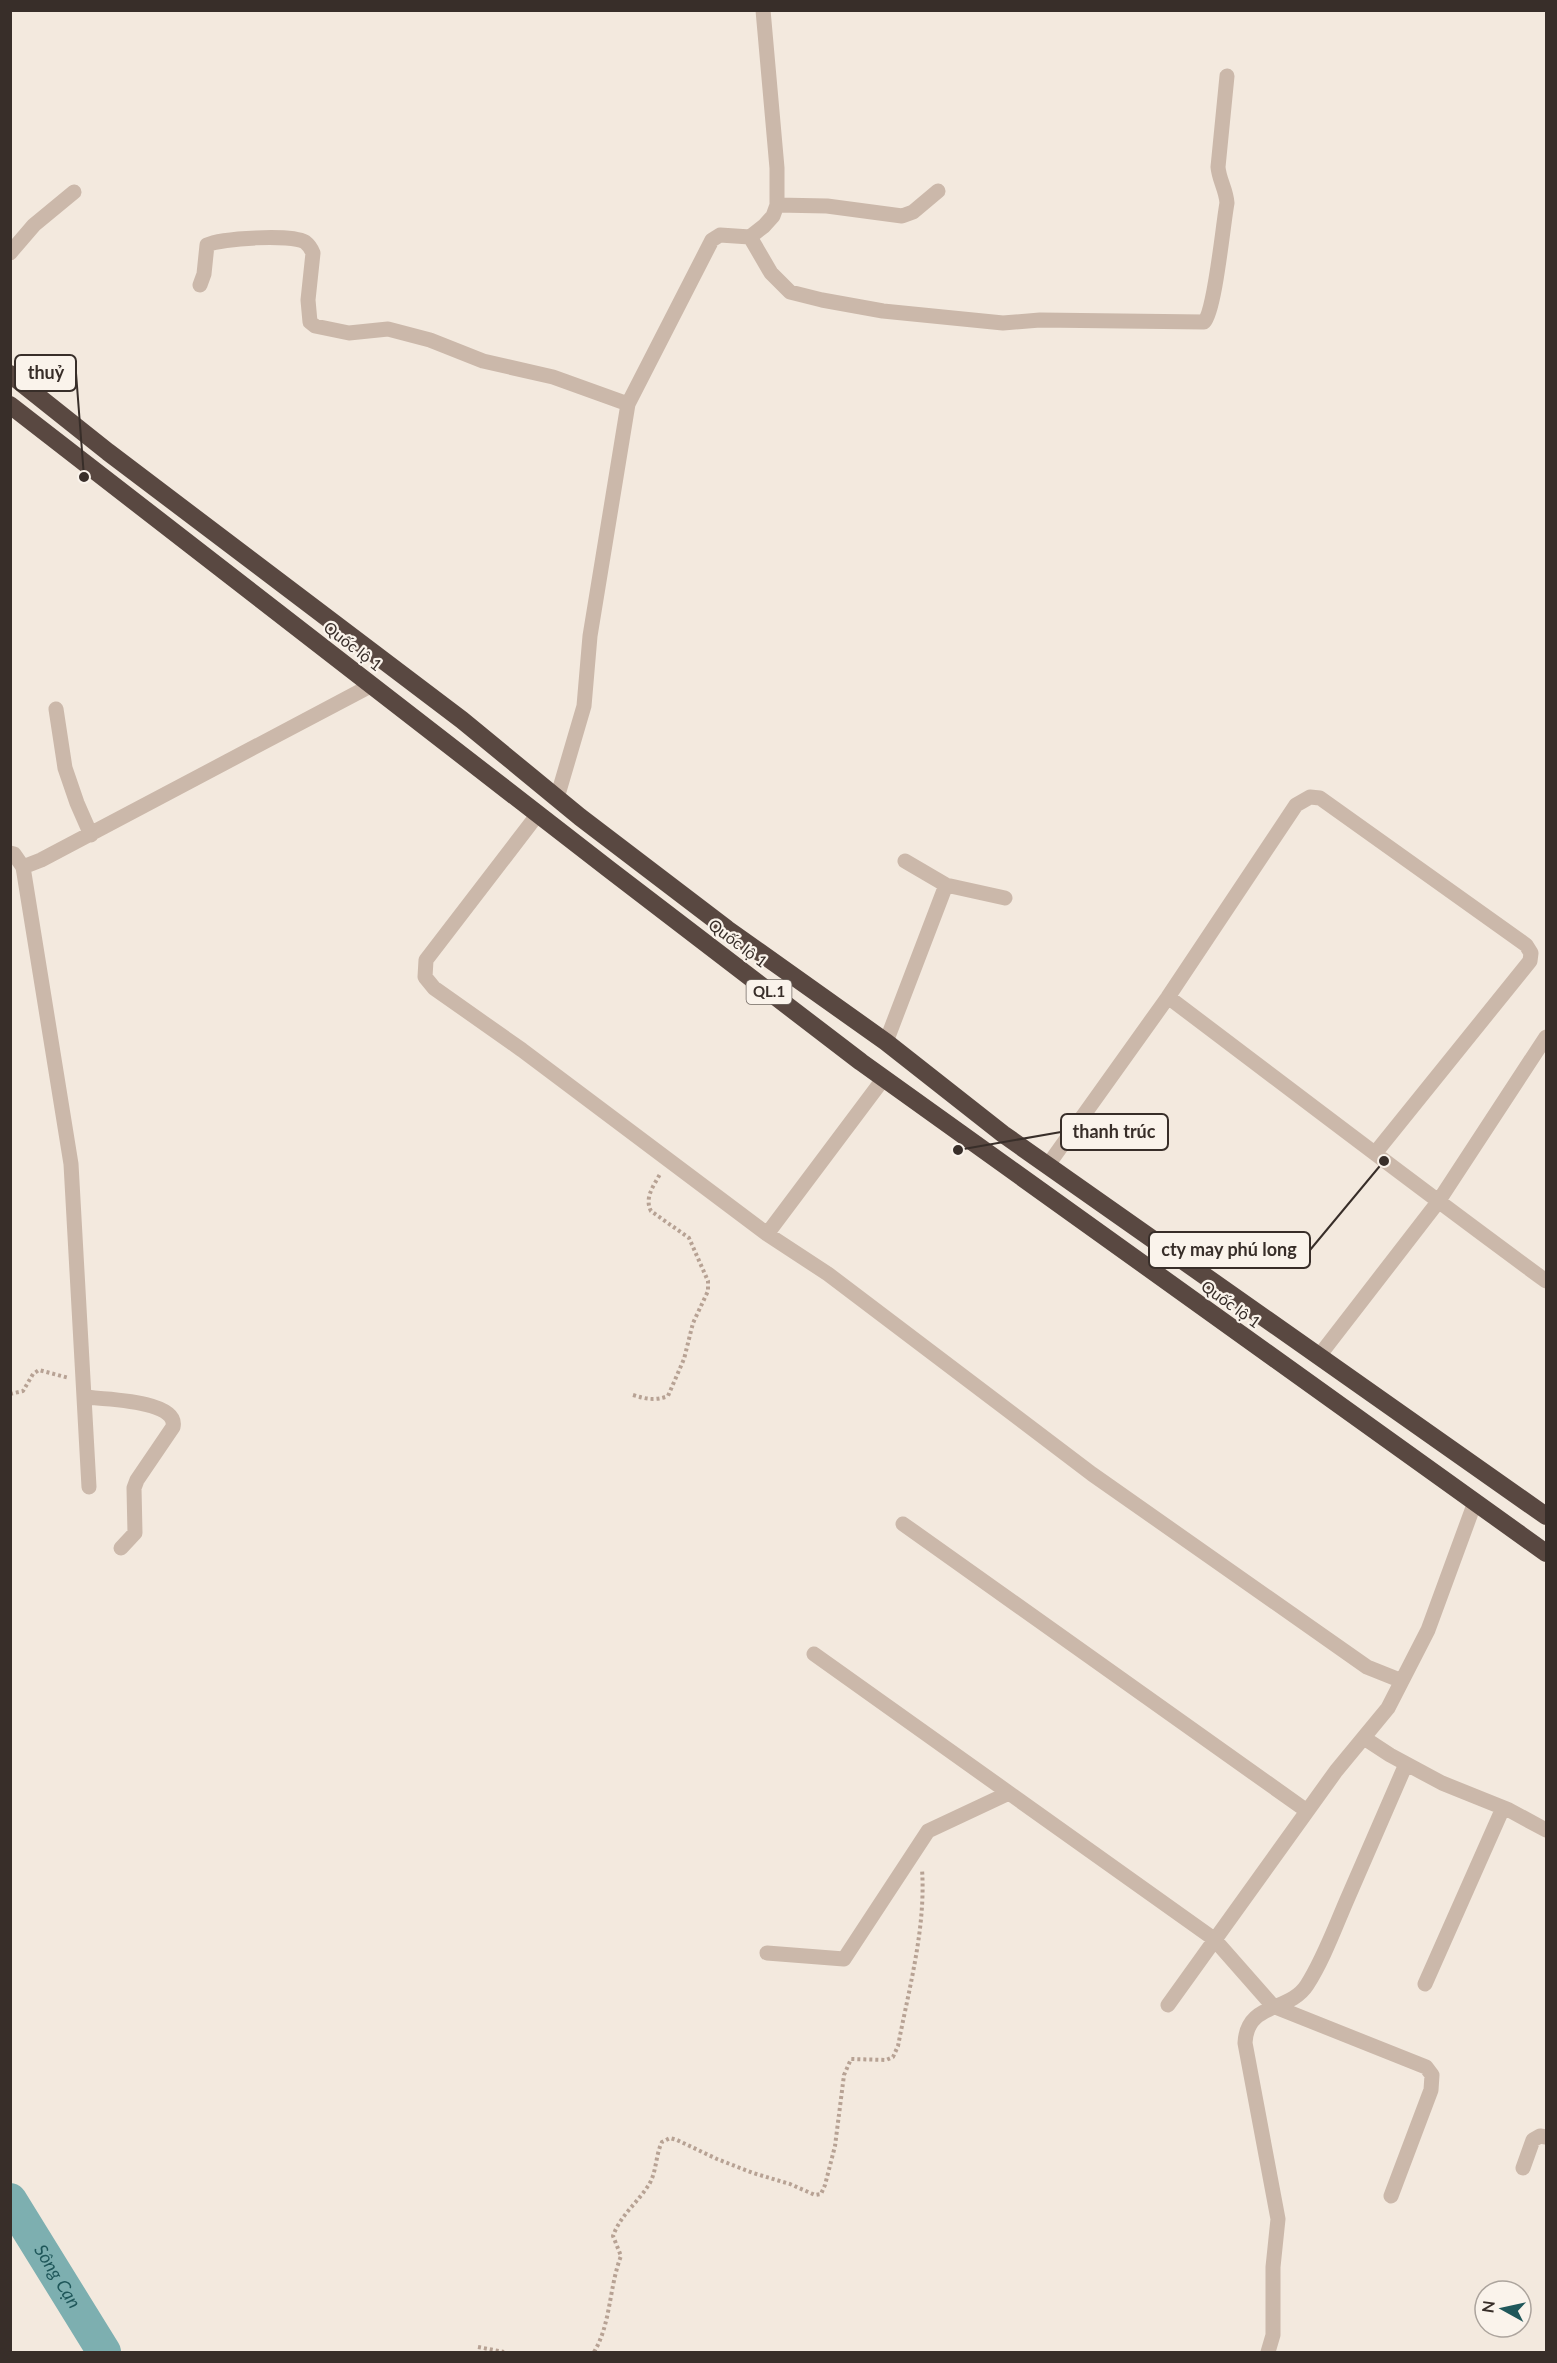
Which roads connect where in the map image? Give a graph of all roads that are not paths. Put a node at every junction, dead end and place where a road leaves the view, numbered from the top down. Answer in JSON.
{"nodes":[{"id":1,"x":763,"y":10,"type":"edge"},
{"id":2,"x":1227,"y":76,"type":"dead end"},
{"id":3,"x":938,"y":191,"type":"dead end"},
{"id":4,"x":74,"y":192,"type":"dead end"},
{"id":5,"x":777,"y":205,"type":"junction"},
{"id":6,"x":750,"y":237,"type":"junction"},
{"id":7,"x":10,"y":253,"type":"edge"},
{"id":8,"x":200,"y":285,"type":"dead end"},
{"id":9,"x":10,"y":374,"type":"edge"},
{"id":10,"x":628,"y":404,"type":"junction"},
{"id":11,"x":10,"y":405,"type":"edge"},
{"id":12,"x":372,"y":685,"type":"junction"},
{"id":13,"x":56,"y":709,"type":"dead end"},
{"id":14,"x":557,"y":798,"type":"junction"},
{"id":15,"x":538,"y":814,"type":"junction"},
{"id":16,"x":91,"y":835,"type":"junction"},
{"id":17,"x":10,"y":853,"type":"edge"},
{"id":18,"x":905,"y":861,"type":"dead end"},
{"id":19,"x":23,"y":867,"type":"junction"},
{"id":20,"x":946,"y":885,"type":"junction"},
{"id":21,"x":1005,"y":898,"type":"dead end"},
{"id":22,"x":1168,"y":997,"type":"junction"},
{"id":23,"x":1546,"y":1037,"type":"edge"},
{"id":24,"x":886,"y":1042,"type":"junction"},
{"id":25,"x":884,"y":1078,"type":"junction"},
{"id":26,"x":1376,"y":1152,"type":"junction"},
{"id":27,"x":1048,"y":1165,"type":"junction"},
{"id":28,"x":1438,"y":1202,"type":"junction"},
{"id":29,"x":767,"y":1234,"type":"junction"},
{"id":30,"x":1546,"y":1281,"type":"edge"},
{"id":31,"x":1320,"y":1356,"type":"junction"},
{"id":32,"x":84,"y":1397,"type":"junction"},
{"id":33,"x":89,"y":1487,"type":"dead end"},
{"id":34,"x":1475,"y":1502,"type":"junction"},
{"id":35,"x":1546,"y":1516,"type":"edge"},
{"id":36,"x":903,"y":1524,"type":"dead end"},
{"id":37,"x":121,"y":1548,"type":"dead end"},
{"id":38,"x":1546,"y":1553,"type":"edge"},
{"id":39,"x":814,"y":1654,"type":"dead end"},
{"id":40,"x":1402,"y":1682,"type":"junction"},
{"id":41,"x":1364,"y":1738,"type":"junction"},
{"id":42,"x":1406,"y":1764,"type":"junction"},
{"id":43,"x":1009,"y":1793,"type":"junction"},
{"id":44,"x":1503,"y":1808,"type":"junction"},
{"id":45,"x":1307,"y":1811,"type":"junction"},
{"id":46,"x":1546,"y":1830,"type":"edge"},
{"id":47,"x":1214,"y":1939,"type":"junction"},
{"id":48,"x":767,"y":1953,"type":"dead end"},
{"id":49,"x":1425,"y":1984,"type":"dead end"},
{"id":50,"x":1168,"y":2005,"type":"dead end"},
{"id":51,"x":1273,"y":2006,"type":"junction"},
{"id":52,"x":1546,"y":2136,"type":"edge"},
{"id":53,"x":1523,"y":2168,"type":"dead end"},
{"id":54,"x":1391,"y":2196,"type":"dead end"},
{"id":55,"x":1268,"y":2352,"type":"edge"}],
"edges":[{"from":1,"to":5,"type":"street"},
{"from":2,"to":6,"type":"street"},
{"from":3,"to":5,"type":"street"},
{"from":4,"to":7,"type":"street"},
{"from":5,"to":6,"type":"street"},
{"from":6,"to":10,"type":"street"},
{"from":8,"to":10,"type":"street"},
{"from":9,"to":14,"type":"highway","name":"Quốc lộ 1","number":"QL.1"},
{"from":10,"to":14,"type":"street"},
{"from":11,"to":12,"type":"highway","name":"Quốc lộ 1","number":"QL.1"},
{"from":12,"to":15,"type":"highway","name":"Quốc lộ 1","number":"QL.1"},
{"from":12,"to":16,"type":"street"},
{"from":13,"to":16,"type":"street"},
{"from":14,"to":24,"type":"highway","name":"Quốc lộ 1","number":"QL.1"},
{"from":15,"to":25,"type":"highway","name":"Quốc lộ 1","number":"QL.1"},
{"from":15,"to":29,"type":"street"},
{"from":16,"to":19,"type":"street"},
{"from":17,"to":19,"type":"street"},
{"from":18,"to":20,"type":"street"},
{"from":19,"to":32,"type":"street"},
{"from":20,"to":21,"type":"street"},
{"from":20,"to":24,"type":"street"},
{"from":22,"to":26,"type":"street"},
{"from":22,"to":26,"type":"street"},
{"from":22,"to":27,"type":"street"},
{"from":23,"to":28,"type":"street"},
{"from":24,"to":27,"type":"highway","name":"Quốc lộ 1","number":"QL.1"},
{"from":25,"to":29,"type":"street"},
{"from":25,"to":34,"type":"highway","name":"Quốc lộ 1","number":"QL.1"},
{"from":26,"to":28,"type":"street"},
{"from":27,"to":31,"type":"highway","name":"Quốc lộ 1","number":"QL.1"},
{"from":28,"to":30,"type":"street"},
{"from":28,"to":31,"type":"street"},
{"from":29,"to":40,"type":"street"},
{"from":31,"to":35,"type":"highway","name":"Quốc lộ 1","number":"QL.1"},
{"from":32,"to":33,"type":"street"},
{"from":32,"to":37,"type":"street"},
{"from":34,"to":38,"type":"highway","name":"Quốc lộ 1","number":"QL.1"},
{"from":34,"to":40,"type":"street"},
{"from":36,"to":45,"type":"street"},
{"from":39,"to":43,"type":"street"},
{"from":40,"to":41,"type":"street"},
{"from":41,"to":42,"type":"street"},
{"from":41,"to":45,"type":"street"},
{"from":42,"to":44,"type":"street"},
{"from":42,"to":51,"type":"street"},
{"from":43,"to":47,"type":"street"},
{"from":43,"to":48,"type":"street"},
{"from":44,"to":46,"type":"street"},
{"from":44,"to":49,"type":"street"},
{"from":45,"to":47,"type":"street"},
{"from":47,"to":50,"type":"street"},
{"from":47,"to":51,"type":"street"},
{"from":51,"to":54,"type":"street"},
{"from":51,"to":55,"type":"street"},
{"from":52,"to":53,"type":"street"}]}
